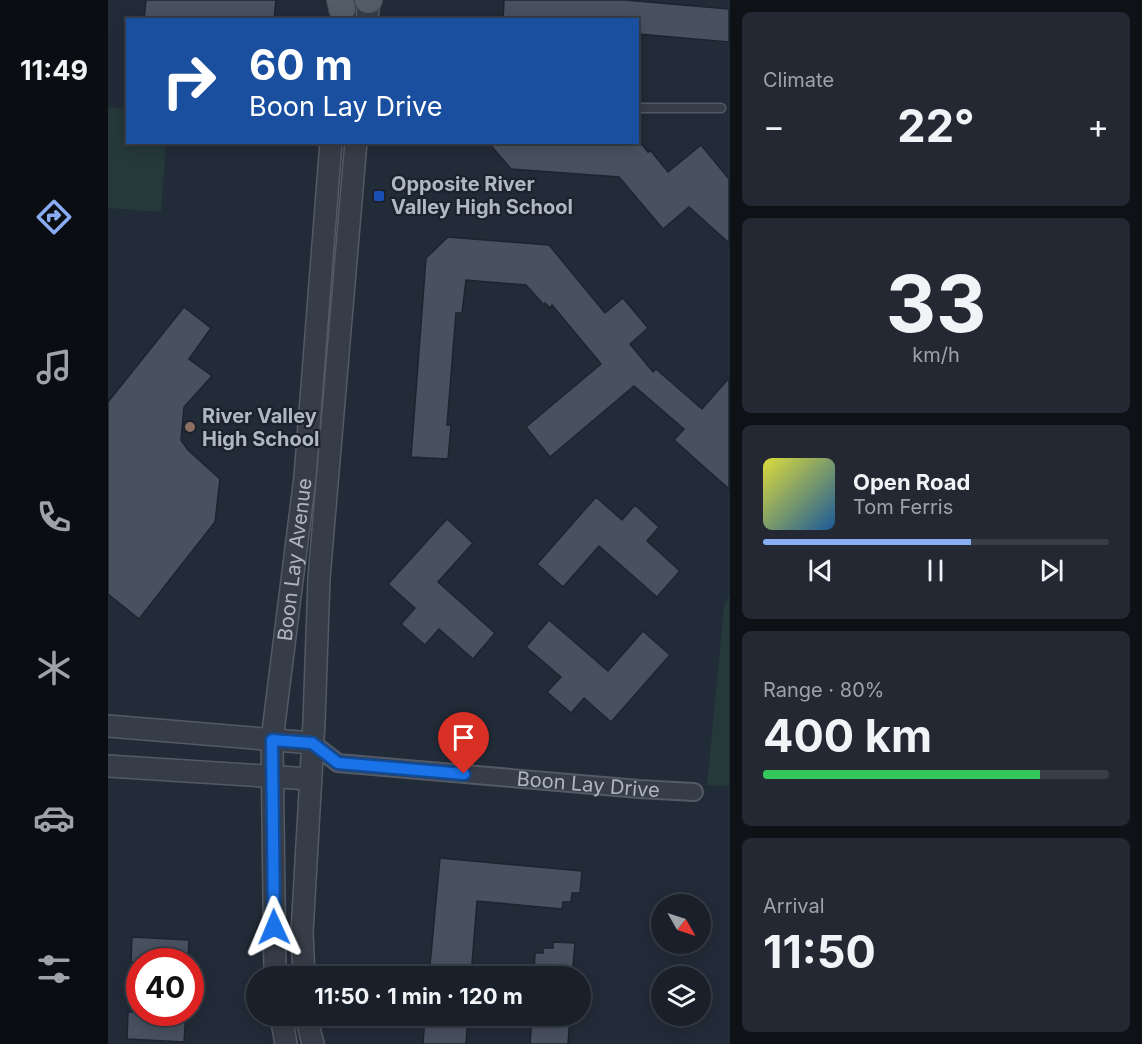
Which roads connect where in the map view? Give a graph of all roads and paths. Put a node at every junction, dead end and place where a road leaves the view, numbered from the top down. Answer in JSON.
{"nodes":[{"id":1,"x":369,"y":0,"type":"edge"},
{"id":2,"x":367,"y":18,"type":"edge"},
{"id":3,"x":639,"y":108,"type":"edge"},
{"id":4,"x":721,"y":108,"type":"dead end"},
{"id":5,"x":331,"y":144,"type":"edge"},
{"id":6,"x":356,"y":144,"type":"edge"},
{"id":7,"x":108,"y":726,"type":"edge"},
{"id":8,"x":272,"y":740,"type":"junction"},
{"id":9,"x":312,"y":743,"type":"junction"},
{"id":10,"x":338,"y":763,"type":"junction"},
{"id":11,"x":108,"y":766,"type":"edge"},
{"id":12,"x":272,"y":778,"type":"junction"},
{"id":13,"x":310,"y":779,"type":"junction"},
{"id":14,"x":694,"y":792,"type":"dead end"},
{"id":15,"x":275,"y":966,"type":"edge"},
{"id":16,"x":304,"y":966,"type":"edge"},
{"id":17,"x":283,"y":1026,"type":"edge"},
{"id":18,"x":308,"y":1026,"type":"edge"},
{"id":19,"x":286,"y":1044,"type":"edge"},
{"id":20,"x":313,"y":1044,"type":"edge"}],
"edges":[{"from":1,"to":2,"type":"street"},
{"from":3,"to":4,"type":"lane"},
{"from":5,"to":8,"type":"street","name":"Boon Lay Avenue"},
{"from":6,"to":9,"type":"street","name":"Boon Lay Avenue"},
{"from":7,"to":8,"type":"street"},
{"from":8,"to":9,"type":"street"},
{"from":8,"to":12,"type":"street","name":"Boon Lay Avenue"},
{"from":9,"to":10,"type":"street"},
{"from":9,"to":13,"type":"street","name":"Boon Lay Avenue"},
{"from":10,"to":13,"type":"street"},
{"from":10,"to":14,"type":"street","name":"Boon Lay Drive"},
{"from":11,"to":12,"type":"street"},
{"from":12,"to":13,"type":"street"},
{"from":12,"to":15,"type":"street","name":"Boon Lay Avenue"},
{"from":13,"to":16,"type":"street","name":"Boon Lay Avenue"},
{"from":17,"to":19,"type":"street"},
{"from":18,"to":20,"type":"street"}]}
